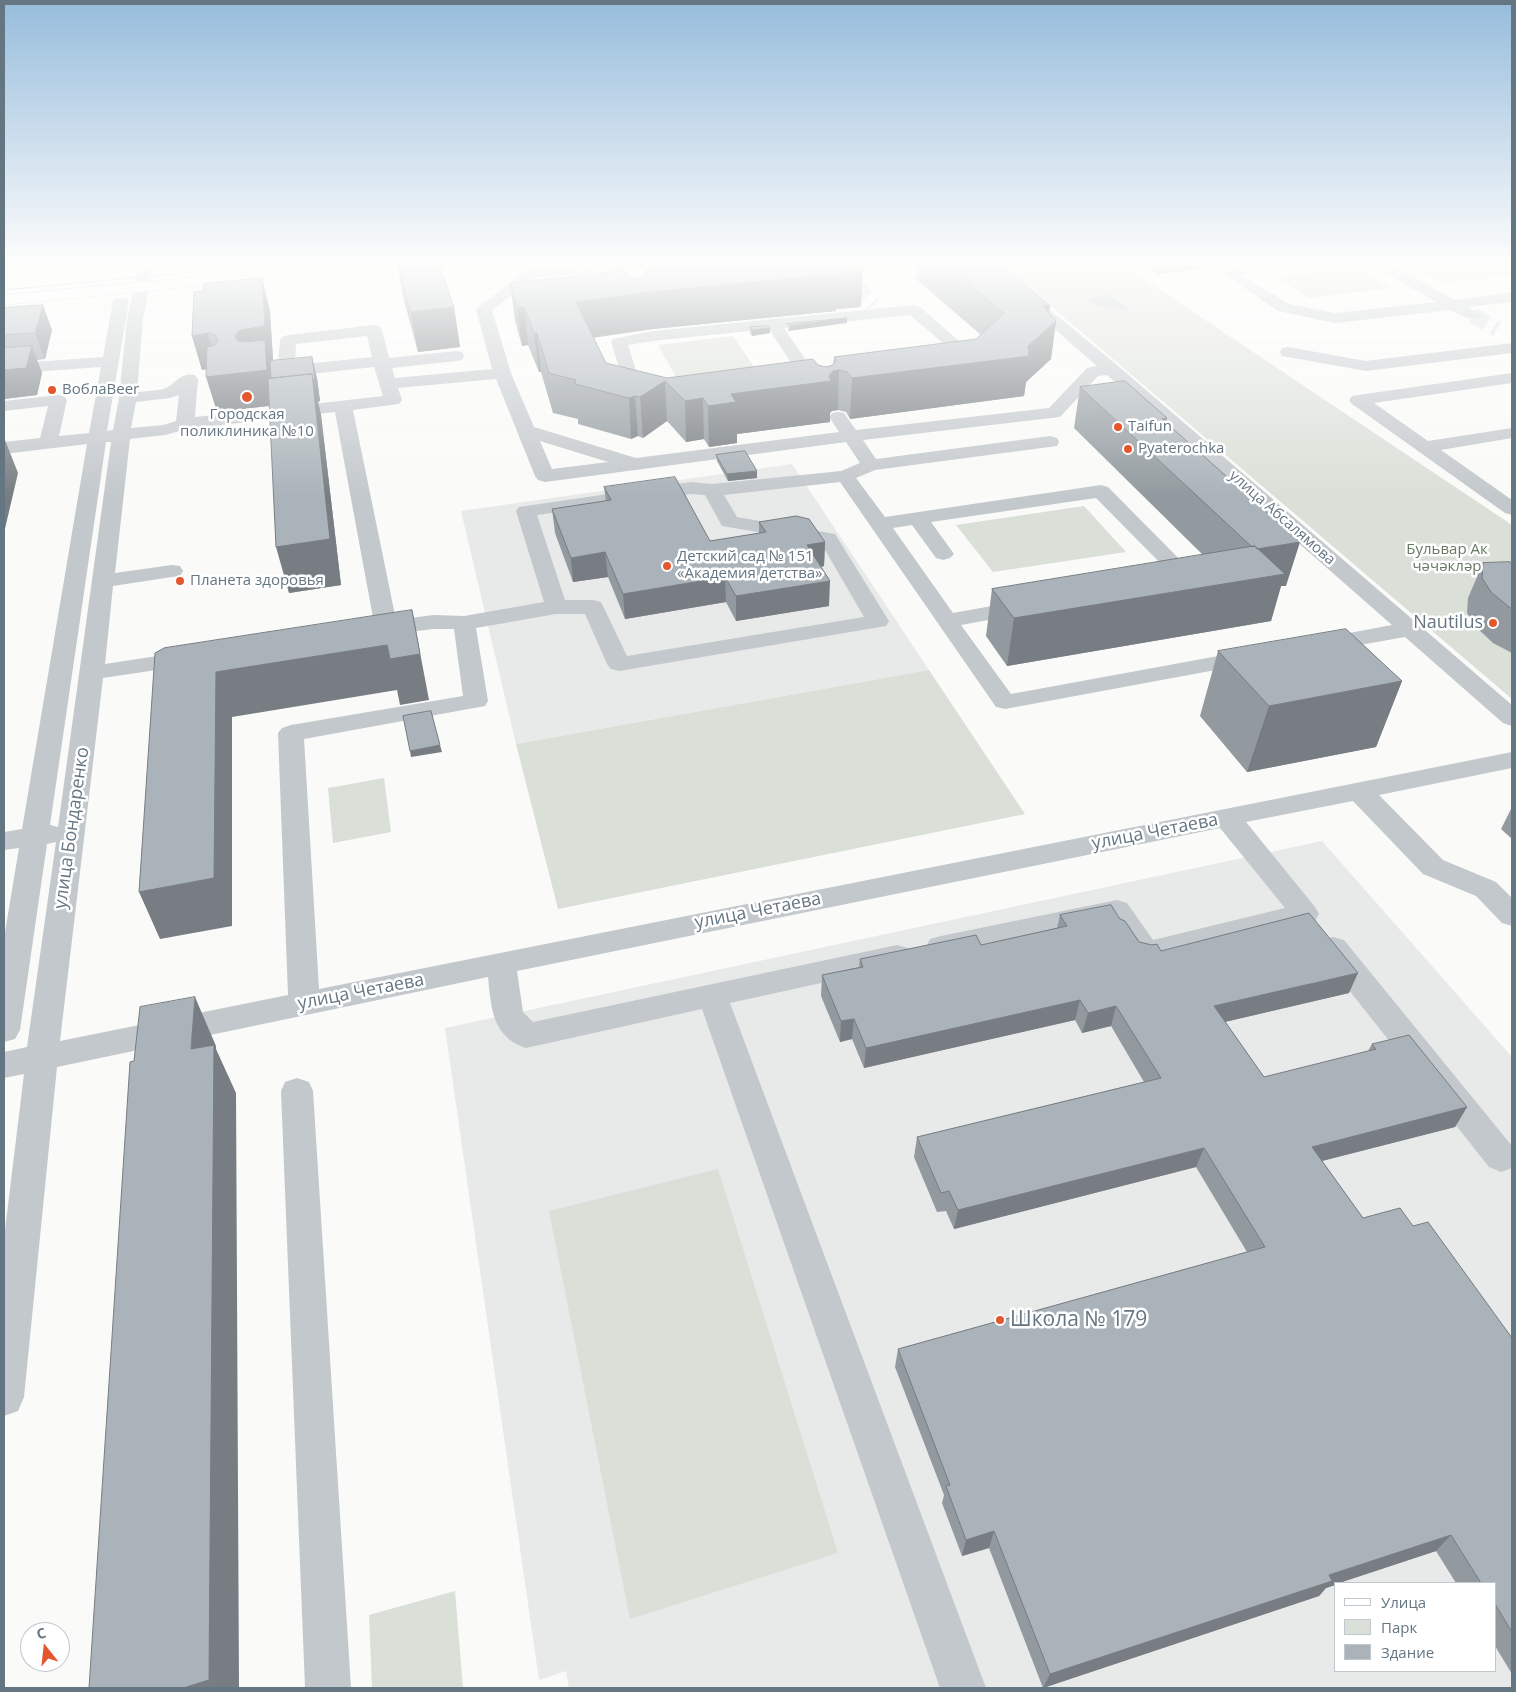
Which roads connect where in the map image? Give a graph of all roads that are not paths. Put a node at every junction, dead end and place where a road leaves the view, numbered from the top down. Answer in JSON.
{"nodes":[{"id":1,"x":115,"y":340,"type":"edge"},
{"id":2,"x":134,"y":340,"type":"edge"},
{"id":3,"x":288,"y":340,"type":"edge"},
{"id":4,"x":376,"y":340,"type":"edge"},
{"id":5,"x":493,"y":340,"type":"edge"},
{"id":6,"x":626,"y":340,"type":"edge"},
{"id":7,"x":784,"y":340,"type":"edge"},
{"id":8,"x":949,"y":340,"type":"edge"},
{"id":9,"x":1076,"y":340,"type":"edge"},
{"id":10,"x":1510,"y":340,"type":"edge"},
{"id":11,"x":1288,"y":352,"type":"dead end"},
{"id":12,"x":456,"y":356,"type":"dead end"},
{"id":13,"x":111,"y":361,"type":"junction"},
{"id":14,"x":382,"y":363,"type":"junction"},
{"id":15,"x":4,"y":369,"type":"edge"},
{"id":16,"x":1111,"y":370,"type":"junction"},
{"id":17,"x":502,"y":373,"type":"junction"},
{"id":18,"x":208,"y":376,"type":"edge"},
{"id":19,"x":1512,"y":378,"type":"edge"},
{"id":20,"x":189,"y":379,"type":"junction"},
{"id":21,"x":389,"y":384,"type":"junction"},
{"id":22,"x":820,"y":394,"type":"junction"},
{"id":23,"x":128,"y":398,"type":"junction"},
{"id":24,"x":4,"y":406,"type":"edge"},
{"id":25,"x":343,"y":406,"type":"junction"},
{"id":26,"x":838,"y":417,"type":"edge"},
{"id":27,"x":185,"y":424,"type":"junction"},
{"id":28,"x":526,"y":431,"type":"junction"},
{"id":29,"x":1512,"y":434,"type":"edge"},
{"id":30,"x":109,"y":436,"type":"junction"},
{"id":31,"x":851,"y":436,"type":"junction"},
{"id":32,"x":1050,"y":442,"type":"dead end"},
{"id":33,"x":48,"y":443,"type":"junction"},
{"id":34,"x":1424,"y":447,"type":"junction"},
{"id":35,"x":4,"y":448,"type":"edge"},
{"id":36,"x":635,"y":464,"type":"junction"},
{"id":37,"x":871,"y":465,"type":"junction"},
{"id":38,"x":845,"y":476,"type":"junction"},
{"id":39,"x":712,"y":490,"type":"junction"},
{"id":40,"x":1512,"y":509,"type":"edge"},
{"id":41,"x":918,"y":518,"type":"junction"},
{"id":42,"x":880,"y":524,"type":"junction"},
{"id":43,"x":943,"y":554,"type":"dead end"},
{"id":44,"x":172,"y":571,"type":"dead end"},
{"id":45,"x":104,"y":581,"type":"junction"},
{"id":46,"x":1160,"y":584,"type":"edge"},
{"id":47,"x":1044,"y":604,"type":"edge"},
{"id":48,"x":556,"y":606,"type":"junction"},
{"id":49,"x":948,"y":621,"type":"junction"},
{"id":50,"x":464,"y":623,"type":"junction"},
{"id":51,"x":386,"y":628,"type":"junction"},
{"id":52,"x":1410,"y":629,"type":"junction"},
{"id":53,"x":358,"y":632,"type":"edge"},
{"id":54,"x":1304,"y":648,"type":"edge"},
{"id":55,"x":1275,"y":653,"type":"edge"},
{"id":56,"x":213,"y":654,"type":"edge"},
{"id":57,"x":92,"y":673,"type":"junction"},
{"id":58,"x":1512,"y":718,"type":"edge"},
{"id":59,"x":1512,"y":760,"type":"edge"},
{"id":60,"x":1360,"y":792,"type":"junction"},
{"id":61,"x":1226,"y":818,"type":"junction"},
{"id":62,"x":72,"y":830,"type":"junction"},
{"id":63,"x":33,"y":836,"type":"junction"},
{"id":64,"x":4,"y":841,"type":"edge"},
{"id":65,"x":1305,"y":914,"type":"junction"},
{"id":66,"x":1512,"y":916,"type":"edge"},
{"id":67,"x":501,"y":963,"type":"junction"},
{"id":68,"x":712,"y":995,"type":"junction"},
{"id":69,"x":304,"y":1003,"type":"junction"},
{"id":70,"x":4,"y":1030,"type":"edge"},
{"id":71,"x":42,"y":1057,"type":"junction"},
{"id":72,"x":4,"y":1065,"type":"edge"},
{"id":73,"x":297,"y":1091,"type":"dead end"},
{"id":74,"x":1501,"y":1157,"type":"dead end"},
{"id":75,"x":4,"y":1397,"type":"edge"},
{"id":76,"x":328,"y":1688,"type":"edge"},
{"id":77,"x":963,"y":1688,"type":"edge"}],
"edges":[{"from":1,"to":13,"type":"street","name":"улица Бондаренко"},
{"from":2,"to":23,"type":"street","name":"улица Бондаренко"},
{"from":3,"to":14,"type":"street"},
{"from":4,"to":14,"type":"street"},
{"from":5,"to":17,"type":"street"},
{"from":6,"to":22,"type":"street"},
{"from":7,"to":22,"type":"street"},
{"from":8,"to":22,"type":"street"},
{"from":9,"to":16,"type":"street","name":"улица Абсалямова"},
{"from":10,"to":11,"type":"street"},
{"from":12,"to":14,"type":"street"},
{"from":13,"to":15,"type":"street"},
{"from":13,"to":30,"type":"street","name":"улица Бондаренко"},
{"from":14,"to":21,"type":"street"},
{"from":16,"to":31,"type":"street"},
{"from":16,"to":52,"type":"street","name":"улица Абсалямова"},
{"from":17,"to":21,"type":"street"},
{"from":17,"to":28,"type":"street"},
{"from":18,"to":20,"type":"street"},
{"from":19,"to":34,"type":"street"},
{"from":20,"to":23,"type":"street"},
{"from":20,"to":27,"type":"street"},
{"from":21,"to":25,"type":"street"},
{"from":23,"to":30,"type":"street","name":"улица Бондаренко"},
{"from":24,"to":33,"type":"street"},
{"from":25,"to":27,"type":"street"},
{"from":25,"to":51,"type":"street"},
{"from":26,"to":31,"type":"street"},
{"from":27,"to":30,"type":"street"},
{"from":28,"to":36,"type":"street"},
{"from":28,"to":36,"type":"street"},
{"from":29,"to":34,"type":"street"},
{"from":30,"to":33,"type":"street"},
{"from":30,"to":45,"type":"street","name":"улица Бондаренко"},
{"from":30,"to":63,"type":"street","name":"улица Бондаренко"},
{"from":31,"to":36,"type":"street"},
{"from":31,"to":37,"type":"street"},
{"from":32,"to":37,"type":"street"},
{"from":33,"to":35,"type":"street"},
{"from":34,"to":40,"type":"street"},
{"from":37,"to":38,"type":"street"},
{"from":38,"to":39,"type":"street"},
{"from":38,"to":42,"type":"street"},
{"from":39,"to":48,"type":"street"},
{"from":39,"to":48,"type":"street"},
{"from":41,"to":42,"type":"street"},
{"from":41,"to":43,"type":"street"},
{"from":41,"to":46,"type":"street"},
{"from":42,"to":49,"type":"street"},
{"from":44,"to":45,"type":"street"},
{"from":45,"to":57,"type":"street","name":"улица Бондаренко"},
{"from":47,"to":49,"type":"street"},
{"from":48,"to":50,"type":"street"},
{"from":49,"to":55,"type":"street"},
{"from":50,"to":51,"type":"street"},
{"from":50,"to":69,"type":"street"},
{"from":51,"to":53,"type":"street"},
{"from":52,"to":54,"type":"street"},
{"from":52,"to":58,"type":"street","name":"улица Абсалямова"},
{"from":56,"to":57,"type":"street"},
{"from":57,"to":62,"type":"street","name":"улица Бондаренко"},
{"from":59,"to":60,"type":"street","name":"улица Четаева"},
{"from":60,"to":61,"type":"street","name":"улица Четаева"},
{"from":60,"to":66,"type":"street"},
{"from":61,"to":65,"type":"street"},
{"from":61,"to":67,"type":"street","name":"улица Четаева"},
{"from":62,"to":63,"type":"street"},
{"from":62,"to":71,"type":"street","name":"улица Бондаренко"},
{"from":63,"to":64,"type":"street"},
{"from":63,"to":70,"type":"street","name":"улица Бондаренко"},
{"from":65,"to":68,"type":"street"},
{"from":65,"to":74,"type":"street"},
{"from":67,"to":68,"type":"street"},
{"from":67,"to":69,"type":"street","name":"улица Четаева"},
{"from":68,"to":77,"type":"street"},
{"from":69,"to":71,"type":"street","name":"улица Четаева"},
{"from":71,"to":72,"type":"street","name":"улица Четаева"},
{"from":71,"to":75,"type":"street","name":"улица Бондаренко"},
{"from":73,"to":76,"type":"street"}]}
